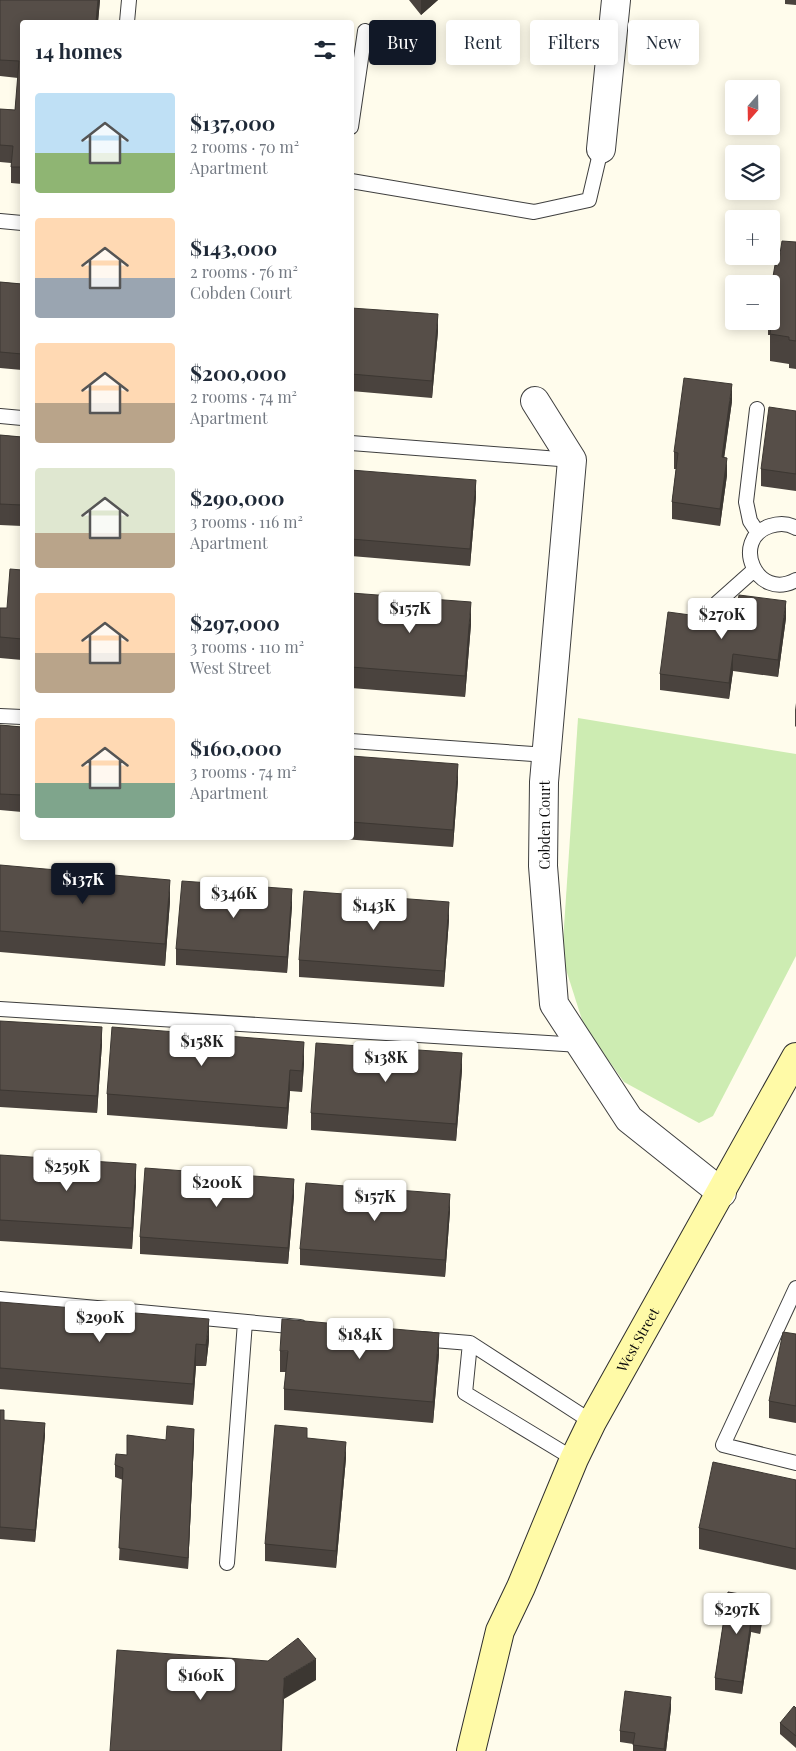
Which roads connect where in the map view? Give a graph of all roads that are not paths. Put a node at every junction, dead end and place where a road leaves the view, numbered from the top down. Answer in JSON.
{"nodes":[{"id":1,"x":129,"y":0,"type":"edge"},
{"id":2,"x":616,"y":0,"type":"edge"},
{"id":3,"x":127,"y":20,"type":"edge"},
{"id":4,"x":365,"y":31,"type":"dead end"},
{"id":5,"x":354,"y":106,"type":"edge"},
{"id":6,"x":601,"y":149,"type":"joint"},
{"id":7,"x":354,"y":182,"type":"edge"},
{"id":8,"x":0,"y":221,"type":"edge"},
{"id":9,"x":20,"y":223,"type":"edge"},
{"id":10,"x":535,"y":401,"type":"dead end"},
{"id":11,"x":757,"y":409,"type":"dead end"},
{"id":12,"x":0,"y":416,"type":"edge"},
{"id":13,"x":20,"y":418,"type":"edge"},
{"id":14,"x":354,"y":443,"type":"edge"},
{"id":15,"x":572,"y":460,"type":"junction"},
{"id":16,"x":796,"y":528,"type":"edge"},
{"id":17,"x":758,"y":533,"type":"junction"},
{"id":18,"x":754,"y":570,"type":"junction"},
{"id":19,"x":794,"y":582,"type":"edge"},
{"id":20,"x":717,"y":603,"type":"dead end"},
{"id":21,"x":0,"y":716,"type":"edge"},
{"id":22,"x":20,"y":717,"type":"edge"},
{"id":23,"x":354,"y":741,"type":"edge"},
{"id":24,"x":547,"y":755,"type":"junction"},
{"id":25,"x":0,"y":1009,"type":"edge"},
{"id":26,"x":580,"y":1045,"type":"junction"},
{"id":27,"x":796,"y":1057,"type":"edge"},
{"id":28,"x":722,"y":1193,"type":"junction"},
{"id":29,"x":796,"y":1288,"type":"edge"},
{"id":30,"x":0,"y":1299,"type":"edge"},
{"id":31,"x":245,"y":1322,"type":"junction"},
{"id":32,"x":313,"y":1329,"type":"edge"},
{"id":33,"x":411,"y":1338,"type":"edge"},
{"id":34,"x":470,"y":1343,"type":"junction"},
{"id":35,"x":592,"y":1422,"type":"junction"},
{"id":36,"x":574,"y":1459,"type":"junction"},
{"id":37,"x":796,"y":1463,"type":"edge"},
{"id":38,"x":227,"y":1563,"type":"dead end"},
{"id":39,"x":471,"y":1751,"type":"edge"}],
"edges":[{"from":1,"to":3,"type":"lane"},
{"from":2,"to":6,"type":"street"},
{"from":4,"to":5,"type":"lane"},
{"from":6,"to":7,"type":"lane"},
{"from":8,"to":9,"type":"lane"},
{"from":10,"to":15,"type":"street"},
{"from":11,"to":17,"type":"lane"},
{"from":12,"to":13,"type":"lane"},
{"from":14,"to":15,"type":"lane"},
{"from":15,"to":24,"type":"street","name":"Cobden Court"},
{"from":16,"to":17,"type":"lane"},
{"from":17,"to":18,"type":"lane"},
{"from":18,"to":19,"type":"lane"},
{"from":18,"to":20,"type":"lane"},
{"from":21,"to":22,"type":"lane"},
{"from":23,"to":24,"type":"lane"},
{"from":24,"to":26,"type":"street","name":"Cobden Court"},
{"from":25,"to":26,"type":"lane"},
{"from":26,"to":28,"type":"street","name":"Cobden Court"},
{"from":27,"to":28,"type":"main road","name":"West Street"},
{"from":28,"to":35,"type":"main road","name":"West Street"},
{"from":29,"to":37,"type":"lane"},
{"from":30,"to":31,"type":"lane"},
{"from":31,"to":32,"type":"lane"},
{"from":31,"to":38,"type":"lane"},
{"from":33,"to":34,"type":"lane"},
{"from":34,"to":35,"type":"lane"},
{"from":34,"to":36,"type":"lane"},
{"from":35,"to":36,"type":"main road","name":"West Street"},
{"from":36,"to":39,"type":"main road","name":"West Street"}]}
